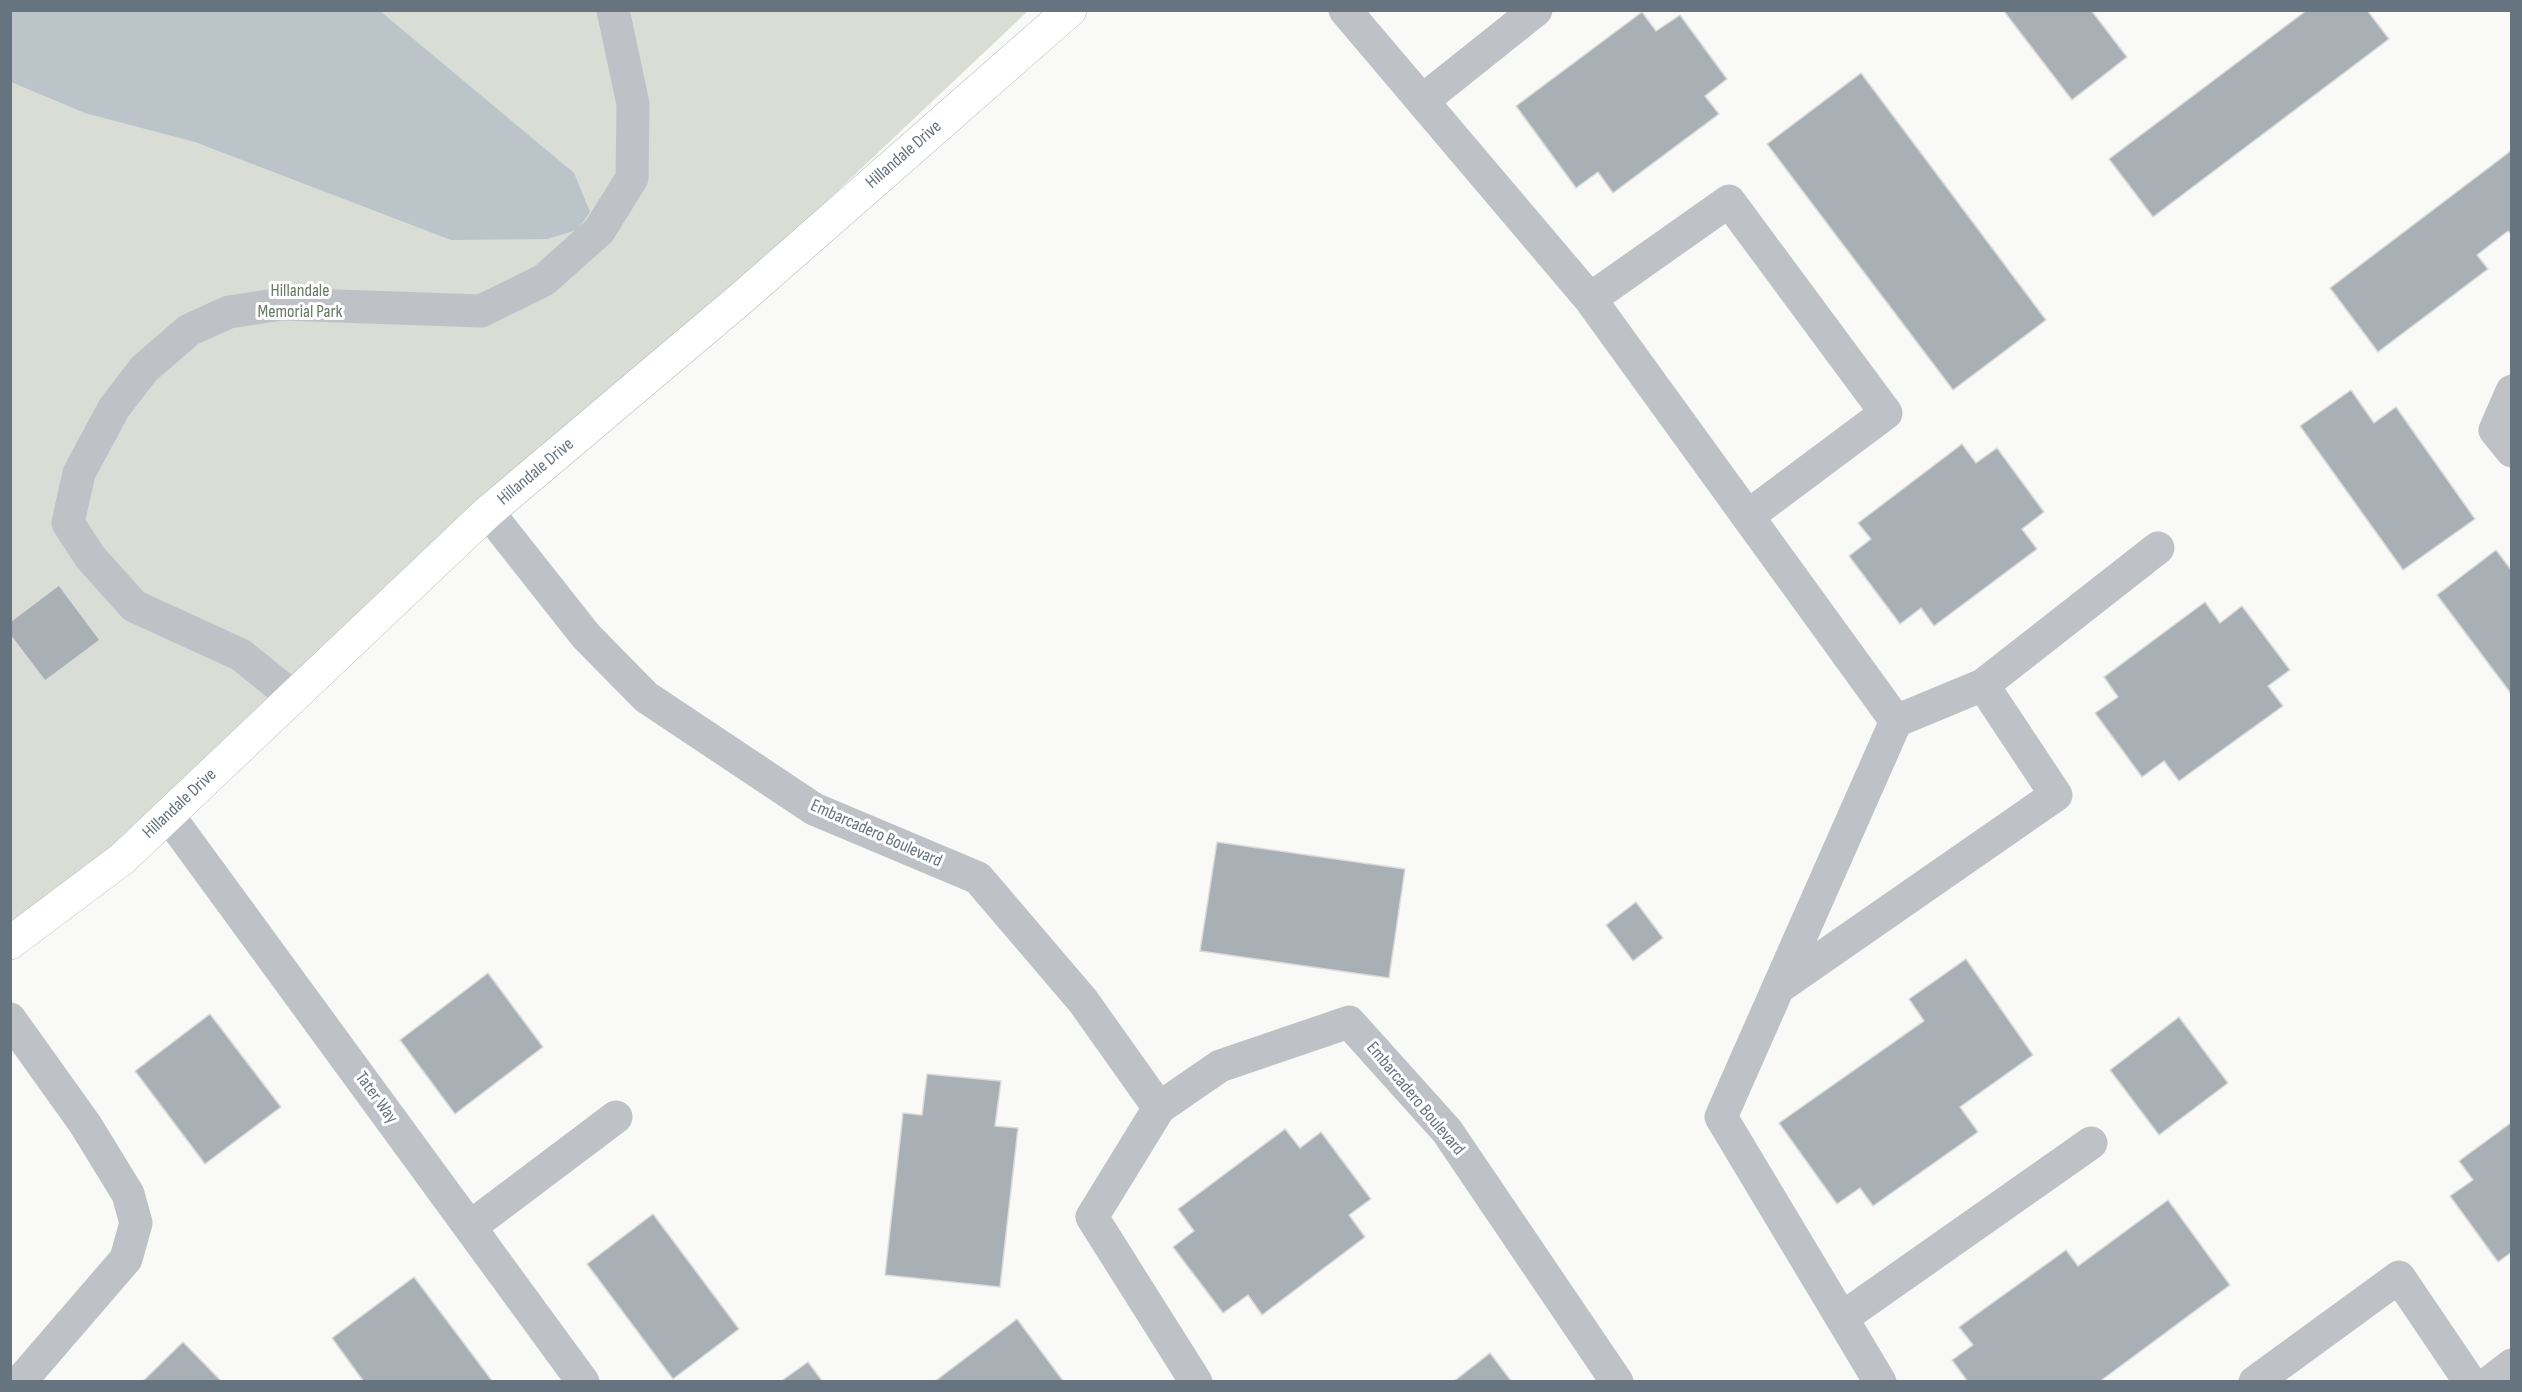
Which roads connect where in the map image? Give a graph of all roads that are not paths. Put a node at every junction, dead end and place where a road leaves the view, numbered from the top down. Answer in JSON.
{"nodes":[{"id":1,"x":613,"y":10,"type":"edge"},
{"id":2,"x":1070,"y":10,"type":"edge"},
{"id":3,"x":1345,"y":10,"type":"edge"},
{"id":4,"x":1536,"y":10,"type":"edge"},
{"id":5,"x":1422,"y":101,"type":"junction"},
{"id":6,"x":1590,"y":298,"type":"junction"},
{"id":7,"x":2511,"y":391,"type":"edge"},
{"id":8,"x":2511,"y":451,"type":"edge"},
{"id":9,"x":488,"y":512,"type":"junction"},
{"id":10,"x":1748,"y":516,"type":"junction"},
{"id":11,"x":2158,"y":548,"type":"dead end"},
{"id":12,"x":1983,"y":685,"type":"junction"},
{"id":13,"x":292,"y":698,"type":"junction"},
{"id":14,"x":1896,"y":721,"type":"junction"},
{"id":15,"x":168,"y":815,"type":"junction"},
{"id":16,"x":10,"y":943,"type":"edge"},
{"id":17,"x":1778,"y":988,"type":"junction"},
{"id":18,"x":10,"y":1019,"type":"edge"},
{"id":19,"x":1159,"y":1108,"type":"junction"},
{"id":20,"x":616,"y":1117,"type":"dead end"},
{"id":21,"x":2091,"y":1143,"type":"dead end"},
{"id":22,"x":470,"y":1227,"type":"junction"},
{"id":23,"x":1842,"y":1318,"type":"junction"},
{"id":24,"x":2511,"y":1365,"type":"edge"},
{"id":25,"x":20,"y":1382,"type":"edge"},
{"id":26,"x":583,"y":1382,"type":"edge"},
{"id":27,"x":1196,"y":1382,"type":"edge"},
{"id":28,"x":1617,"y":1382,"type":"edge"},
{"id":29,"x":1880,"y":1382,"type":"edge"},
{"id":30,"x":2255,"y":1382,"type":"edge"},
{"id":31,"x":2470,"y":1382,"type":"edge"},
{"id":32,"x":2490,"y":1382,"type":"edge"}],
"edges":[{"from":1,"to":13,"type":"street"},
{"from":2,"to":9,"type":"main road","name":"Hillandale Drive"},
{"from":3,"to":5,"type":"street"},
{"from":4,"to":5,"type":"street"},
{"from":5,"to":6,"type":"street"},
{"from":6,"to":10,"type":"street"},
{"from":6,"to":10,"type":"street"},
{"from":7,"to":8,"type":"street"},
{"from":9,"to":13,"type":"main road","name":"Hillandale Drive"},
{"from":9,"to":19,"type":"street","name":"Embarcadero Boulevard"},
{"from":10,"to":14,"type":"street"},
{"from":11,"to":12,"type":"street"},
{"from":12,"to":14,"type":"street"},
{"from":12,"to":17,"type":"street"},
{"from":13,"to":15,"type":"main road","name":"Hillandale Drive"},
{"from":14,"to":17,"type":"street"},
{"from":15,"to":16,"type":"main road","name":"Hillandale Drive"},
{"from":15,"to":22,"type":"street","name":"Tater Way"},
{"from":17,"to":23,"type":"street"},
{"from":18,"to":25,"type":"street"},
{"from":19,"to":27,"type":"street","name":"Embarcadero Boulevard"},
{"from":19,"to":28,"type":"street","name":"Embarcadero Boulevard"},
{"from":20,"to":22,"type":"street"},
{"from":21,"to":23,"type":"street"},
{"from":22,"to":26,"type":"street","name":"Tater Way"},
{"from":23,"to":29,"type":"street"},
{"from":24,"to":32,"type":"street"},
{"from":30,"to":31,"type":"street"}]}
